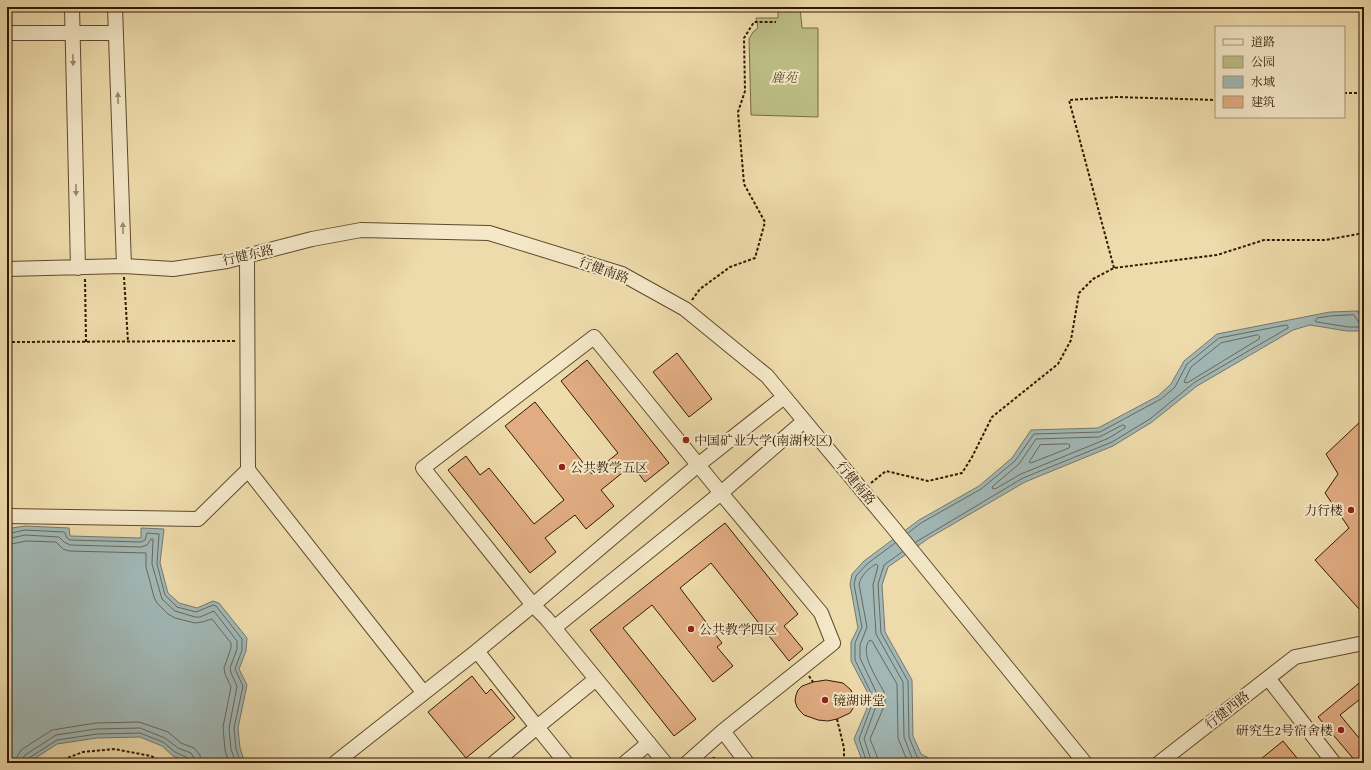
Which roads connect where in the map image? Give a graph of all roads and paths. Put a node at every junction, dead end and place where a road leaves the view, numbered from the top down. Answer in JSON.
{"nodes":[{"id":1,"x":72,"y":7,"type":"edge"},
{"id":2,"x":115,"y":7,"type":"edge"},
{"id":3,"x":776,"y":22,"type":"dead end"},
{"id":4,"x":7,"y":33,"type":"edge"},
{"id":5,"x":73,"y":33,"type":"junction"},
{"id":6,"x":116,"y":33,"type":"junction"},
{"id":7,"x":1345,"y":93,"type":"edge"},
{"id":8,"x":1364,"y":93,"type":"edge"},
{"id":9,"x":1215,"y":100,"type":"edge"},
{"id":10,"x":489,"y":233,"type":"joint"},
{"id":11,"x":1364,"y":233,"type":"edge"},
{"id":12,"x":247,"y":256,"type":"junction"},
{"id":13,"x":124,"y":266,"type":"junction"},
{"id":14,"x":81,"y":268,"type":"junction"},
{"id":15,"x":1114,"y":268,"type":"junction"},
{"id":16,"x":7,"y":269,"type":"edge"},
{"id":17,"x":686,"y":309,"type":"junction"},
{"id":18,"x":247,"y":341,"type":"junction"},
{"id":19,"x":7,"y":342,"type":"edge"},
{"id":20,"x":86,"y":342,"type":"junction"},
{"id":21,"x":128,"y":342,"type":"junction"},
{"id":22,"x":784,"y":397,"type":"junction"},
{"id":23,"x":804,"y":421,"type":"junction"},
{"id":24,"x":698,"y":465,"type":"junction"},
{"id":25,"x":248,"y":470,"type":"junction"},
{"id":26,"x":870,"y":484,"type":"dead end"},
{"id":27,"x":721,"y":493,"type":"junction"},
{"id":28,"x":7,"y":516,"type":"edge"},
{"id":29,"x":534,"y":605,"type":"junction"},
{"id":30,"x":554,"y":628,"type":"junction"},
{"id":31,"x":1364,"y":643,"type":"edge"},
{"id":32,"x":477,"y":651,"type":"junction"},
{"id":33,"x":1268,"y":678,"type":"junction"},
{"id":34,"x":596,"y":680,"type":"junction"},
{"id":35,"x":423,"y":692,"type":"junction"},
{"id":36,"x":837,"y":719,"type":"dead end"},
{"id":37,"x":537,"y":727,"type":"junction"},
{"id":38,"x":723,"y":731,"type":"junction"},
{"id":39,"x":649,"y":743,"type":"junction"},
{"id":40,"x":54,"y":763,"type":"edge"},
{"id":41,"x":165,"y":763,"type":"edge"},
{"id":42,"x":335,"y":763,"type":"edge"},
{"id":43,"x":494,"y":763,"type":"edge"},
{"id":44,"x":566,"y":763,"type":"edge"},
{"id":45,"x":625,"y":763,"type":"edge"},
{"id":46,"x":665,"y":763,"type":"edge"},
{"id":47,"x":687,"y":763,"type":"edge"},
{"id":48,"x":747,"y":763,"type":"edge"},
{"id":49,"x":844,"y":763,"type":"edge"},
{"id":50,"x":1085,"y":763,"type":"edge"},
{"id":51,"x":1159,"y":763,"type":"edge"},
{"id":52,"x":1334,"y":763,"type":"edge"}],
"edges":[{"from":1,"to":5,"type":"street"},
{"from":2,"to":6,"type":"street"},
{"from":3,"to":17,"type":"path"},
{"from":4,"to":5,"type":"street"},
{"from":5,"to":6,"type":"street"},
{"from":5,"to":14,"type":"street","one_way":true},
{"from":13,"to":6,"type":"street","one_way":true},
{"from":7,"to":8,"type":"path"},
{"from":9,"to":15,"type":"path"},
{"from":10,"to":12,"type":"street","name":"行健东路"},
{"from":10,"to":17,"type":"street","name":"行健南路"},
{"from":11,"to":15,"type":"path"},
{"from":12,"to":13,"type":"street","name":"行健东路"},
{"from":12,"to":18,"type":"street"},
{"from":13,"to":14,"type":"street","name":"行健东路"},
{"from":13,"to":21,"type":"path"},
{"from":14,"to":16,"type":"street","name":"行健东路"},
{"from":14,"to":20,"type":"path"},
{"from":15,"to":26,"type":"path"},
{"from":17,"to":22,"type":"street","name":"行健南路"},
{"from":18,"to":21,"type":"path"},
{"from":18,"to":25,"type":"street"},
{"from":19,"to":20,"type":"path"},
{"from":20,"to":21,"type":"path"},
{"from":22,"to":23,"type":"street","name":"行健南路"},
{"from":22,"to":24,"type":"street"},
{"from":23,"to":27,"type":"street"},
{"from":23,"to":50,"type":"street","name":"行健南路"},
{"from":24,"to":27,"type":"street"},
{"from":24,"to":29,"type":"street"},
{"from":24,"to":29,"type":"street"},
{"from":25,"to":28,"type":"street"},
{"from":25,"to":35,"type":"street"},
{"from":27,"to":30,"type":"street"},
{"from":27,"to":38,"type":"street"},
{"from":29,"to":30,"type":"street"},
{"from":29,"to":32,"type":"street"},
{"from":30,"to":34,"type":"street"},
{"from":31,"to":33,"type":"street","name":"行健西路"},
{"from":32,"to":35,"type":"street"},
{"from":32,"to":37,"type":"street"},
{"from":33,"to":51,"type":"street","name":"行健西路"},
{"from":33,"to":52,"type":"street"},
{"from":34,"to":37,"type":"street"},
{"from":34,"to":39,"type":"street"},
{"from":35,"to":42,"type":"street"},
{"from":36,"to":49,"type":"path"},
{"from":37,"to":43,"type":"street"},
{"from":37,"to":44,"type":"street"},
{"from":38,"to":47,"type":"street"},
{"from":38,"to":48,"type":"street"},
{"from":39,"to":45,"type":"street"},
{"from":39,"to":46,"type":"street"},
{"from":40,"to":41,"type":"path"}]}
